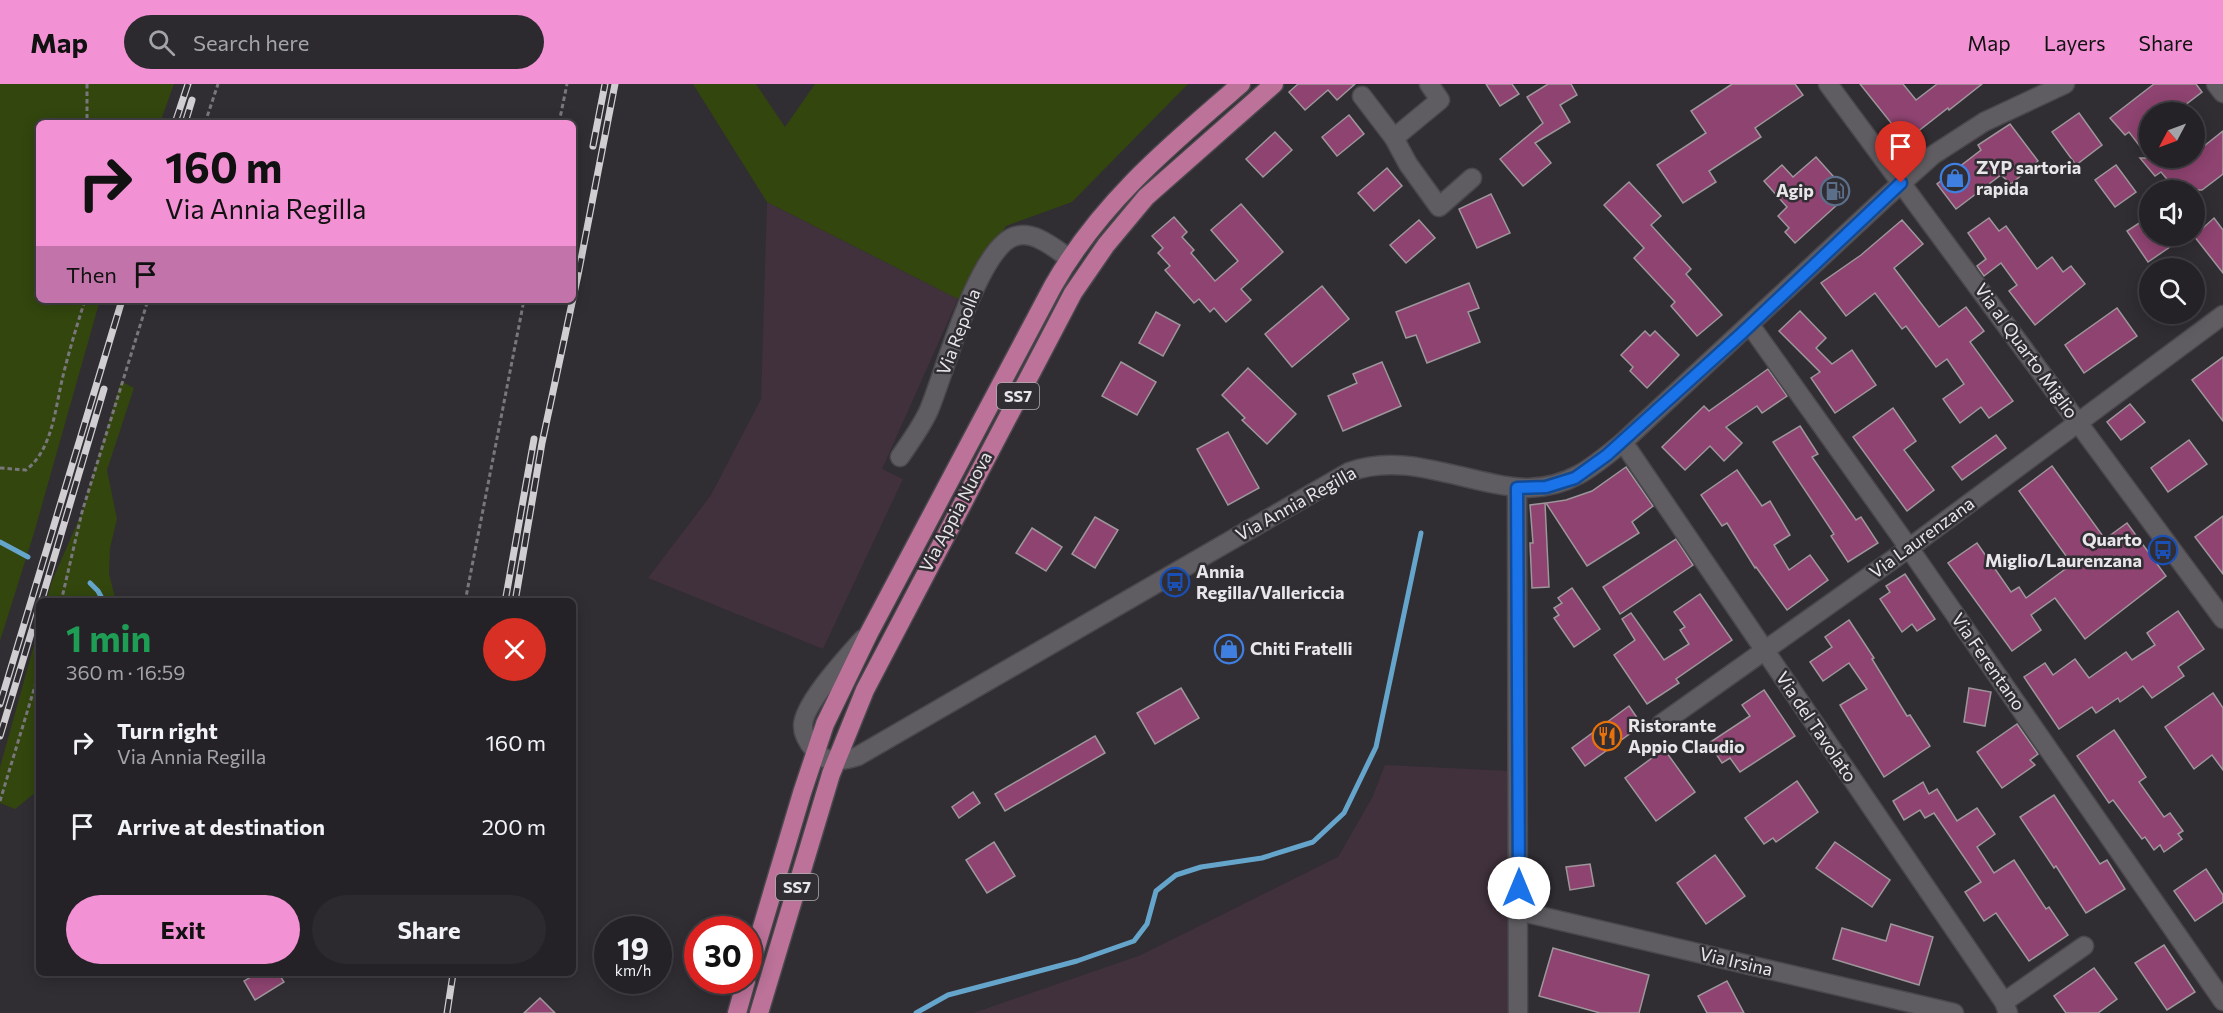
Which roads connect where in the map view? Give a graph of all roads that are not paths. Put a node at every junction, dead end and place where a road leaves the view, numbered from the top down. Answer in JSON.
{"nodes":[{"id":1,"x":1241,"y":84,"type":"edge"},
{"id":2,"x":1274,"y":84,"type":"edge"},
{"id":3,"x":1428,"y":84,"type":"edge"},
{"id":4,"x":1828,"y":84,"type":"edge"},
{"id":5,"x":2216,"y":84,"type":"edge"},
{"id":6,"x":2060,"y":85,"type":"edge"},
{"id":7,"x":2223,"y":93,"type":"edge"},
{"id":8,"x":1362,"y":96,"type":"dead end"},
{"id":9,"x":1394,"y":138,"type":"junction"},
{"id":10,"x":1472,"y":178,"type":"dead end"},
{"id":11,"x":1901,"y":183,"type":"junction"},
{"id":12,"x":1069,"y":258,"type":"junction"},
{"id":13,"x":2223,"y":315,"type":"edge"},
{"id":14,"x":1750,"y":325,"type":"junction"},
{"id":15,"x":2078,"y":422,"type":"junction"},
{"id":16,"x":1623,"y":442,"type":"junction"},
{"id":17,"x":900,"y":457,"type":"dead end"},
{"id":18,"x":1517,"y":488,"type":"junction"},
{"id":19,"x":1909,"y":548,"type":"junction"},
{"id":20,"x":2223,"y":620,"type":"edge"},
{"id":21,"x":1764,"y":652,"type":"junction"},
{"id":22,"x":1661,"y":723,"type":"dead end"},
{"id":23,"x":816,"y":751,"type":"junction"},
{"id":24,"x":836,"y":760,"type":"junction"},
{"id":25,"x":1519,"y":911,"type":"junction"},
{"id":26,"x":762,"y":928,"type":"edge"},
{"id":27,"x":2084,"y":946,"type":"dead end"},
{"id":28,"x":743,"y":994,"type":"edge"},
{"id":29,"x":2223,"y":1001,"type":"edge"},
{"id":30,"x":2006,"y":1008,"type":"edge"},
{"id":31,"x":738,"y":1011,"type":"edge"},
{"id":32,"x":759,"y":1013,"type":"edge"},
{"id":33,"x":1518,"y":1013,"type":"edge"},
{"id":34,"x":1954,"y":1013,"type":"edge"}],
"edges":[{"from":1,"to":12,"type":"main road","name":"Via Appia Nuova","number":"SS7"},
{"from":2,"to":24,"type":"main road","name":"Via Appia Nuova","number":"SS7"},
{"from":3,"to":9,"type":"street"},
{"from":4,"to":11,"type":"street","name":"Via al Quarto Miglio"},
{"from":5,"to":7,"type":"street"},
{"from":6,"to":11,"type":"street","name":"Via Annia Regilla"},
{"from":8,"to":9,"type":"street"},
{"from":9,"to":10,"type":"street"},
{"from":11,"to":14,"type":"street","name":"Via Annia Regilla"},
{"from":11,"to":15,"type":"street","name":"Via al Quarto Miglio"},
{"from":12,"to":17,"type":"street","name":"Via Repolla"},
{"from":12,"to":23,"type":"main road","name":"Via Appia Nuova","number":"SS7"},
{"from":13,"to":15,"type":"street","name":"Via Laurenzana"},
{"from":14,"to":16,"type":"street","name":"Via Annia Regilla"},
{"from":14,"to":19,"type":"street","name":"Via Ferentano"},
{"from":15,"to":19,"type":"street","name":"Via Laurenzana"},
{"from":15,"to":20,"type":"street","name":"Via al Quarto Miglio"},
{"from":16,"to":18,"type":"street","name":"Via Annia Regilla"},
{"from":16,"to":21,"type":"street","name":"Via del Tavolato"},
{"from":18,"to":24,"type":"street","name":"Via Annia Regilla"},
{"from":18,"to":25,"type":"street"},
{"from":19,"to":21,"type":"street","name":"Via Laurenzana"},
{"from":19,"to":29,"type":"street","name":"Via Ferentano"},
{"from":21,"to":22,"type":"street","name":"Via Laurenzana"},
{"from":21,"to":30,"type":"street","name":"Via del Tavolato"},
{"from":23,"to":24,"type":"street"},
{"from":23,"to":26,"type":"main road","name":"Via Appia Nuova","number":"SS7"},
{"from":24,"to":32,"type":"main road","name":"Via Appia Nuova","number":"SS7"},
{"from":25,"to":33,"type":"street"},
{"from":25,"to":34,"type":"street","name":"Via Irsina"},
{"from":27,"to":30,"type":"street"},
{"from":28,"to":31,"type":"main road"}]}
